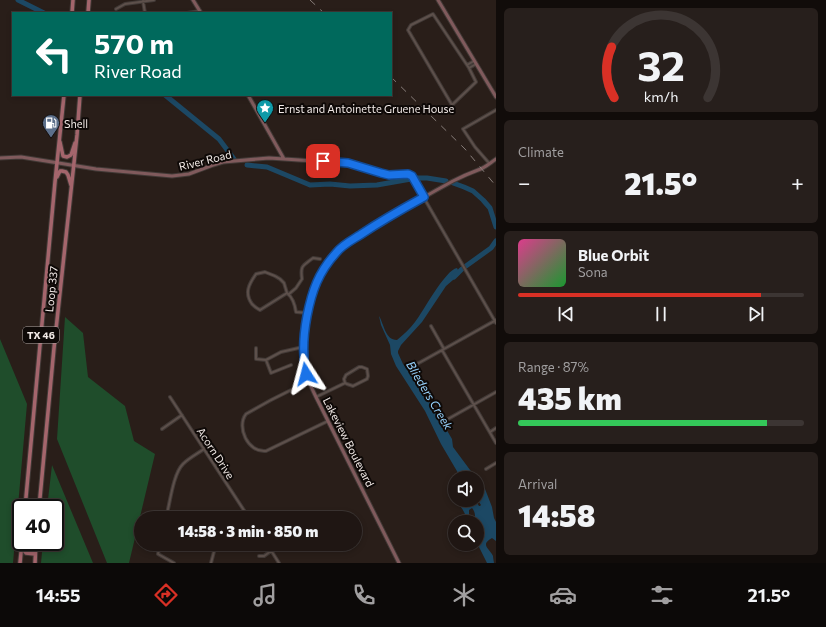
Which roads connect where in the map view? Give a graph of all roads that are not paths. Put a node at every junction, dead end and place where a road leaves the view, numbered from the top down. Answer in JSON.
{"nodes":[{"id":1,"x":73,"y":0,"type":"edge"},
{"id":2,"x":90,"y":0,"type":"edge"},
{"id":3,"x":154,"y":0,"type":"edge"},
{"id":4,"x":193,"y":0,"type":"edge"},
{"id":5,"x":438,"y":0,"type":"edge"},
{"id":6,"x":143,"y":1,"type":"junction"},
{"id":7,"x":116,"y":9,"type":"dead end"},
{"id":8,"x":72,"y":11,"type":"edge"},
{"id":9,"x":88,"y":12,"type":"edge"},
{"id":10,"x":145,"y":12,"type":"edge"},
{"id":11,"x":200,"y":12,"type":"edge"},
{"id":12,"x":475,"y":62,"type":"junction"},
{"id":13,"x":467,"y":65,"type":"junction"},
{"id":14,"x":469,"y":68,"type":"junction"},
{"id":15,"x":64,"y":96,"type":"edge"},
{"id":16,"x":80,"y":96,"type":"edge"},
{"id":17,"x":249,"y":96,"type":"edge"},
{"id":18,"x":496,"y":98,"type":"edge"},
{"id":19,"x":496,"y":110,"type":"edge"},
{"id":20,"x":78,"y":133,"type":"junction"},
{"id":21,"x":59,"y":134,"type":"junction"},
{"id":22,"x":0,"y":158,"type":"edge"},
{"id":23,"x":284,"y":159,"type":"junction"},
{"id":24,"x":496,"y":159,"type":"edge"},
{"id":25,"x":56,"y":163,"type":"junction"},
{"id":26,"x":489,"y":163,"type":"junction"},
{"id":27,"x":74,"y":165,"type":"junction"},
{"id":28,"x":55,"y":182,"type":"junction"},
{"id":29,"x":72,"y":188,"type":"junction"},
{"id":30,"x":424,"y":197,"type":"junction"},
{"id":31,"x":320,"y":259,"type":"dead end"},
{"id":32,"x":288,"y":294,"type":"junction"},
{"id":33,"x":308,"y":313,"type":"junction"},
{"id":34,"x":495,"y":320,"type":"edge"},
{"id":35,"x":496,"y":323,"type":"edge"},
{"id":36,"x":431,"y":326,"type":"dead end"},
{"id":37,"x":256,"y":348,"type":"dead end"},
{"id":38,"x":303,"y":348,"type":"junction"},
{"id":39,"x":443,"y":350,"type":"junction"},
{"id":40,"x":266,"y":360,"type":"junction"},
{"id":41,"x":418,"y":364,"type":"dead end"},
{"id":42,"x":290,"y":365,"type":"dead end"},
{"id":43,"x":309,"y":381,"type":"junction"},
{"id":44,"x":345,"y":382,"type":"junction"},
{"id":45,"x":496,"y":392,"type":"edge"},
{"id":46,"x":170,"y":396,"type":"dead end"},
{"id":47,"x":316,"y":397,"type":"junction"},
{"id":48,"x":474,"y":405,"type":"junction"},
{"id":49,"x":182,"y":415,"type":"junction"},
{"id":50,"x":448,"y":419,"type":"dead end"},
{"id":51,"x":328,"y":421,"type":"junction"},
{"id":52,"x":496,"y":428,"type":"edge"},
{"id":53,"x":162,"y":429,"type":"dead end"},
{"id":54,"x":490,"y":432,"type":"junction"},
{"id":55,"x":496,"y":443,"type":"edge"},
{"id":56,"x":204,"y":449,"type":"junction"},
{"id":57,"x":496,"y":463,"type":"edge"},
{"id":58,"x":486,"y":469,"type":"dead end"},
{"id":59,"x":26,"y":499,"type":"edge"},
{"id":60,"x":40,"y":499,"type":"edge"},
{"id":61,"x":168,"y":511,"type":"edge"},
{"id":62,"x":244,"y":511,"type":"edge"},
{"id":63,"x":22,"y":551,"type":"edge"},
{"id":64,"x":24,"y":551,"type":"edge"},
{"id":65,"x":35,"y":551,"type":"edge"},
{"id":66,"x":159,"y":551,"type":"edge"},
{"id":67,"x":214,"y":551,"type":"edge"},
{"id":68,"x":271,"y":551,"type":"joint"},
{"id":69,"x":35,"y":554,"type":"junction"},
{"id":70,"x":259,"y":556,"type":"dead end"},
{"id":71,"x":21,"y":563,"type":"edge"},
{"id":72,"x":34,"y":563,"type":"edge"},
{"id":73,"x":174,"y":563,"type":"edge"},
{"id":74,"x":211,"y":563,"type":"edge"},
{"id":75,"x":279,"y":563,"type":"edge"},
{"id":76,"x":399,"y":563,"type":"edge"}],
"edges":[{"from":1,"to":8,"type":"main road"},
{"from":2,"to":9,"type":"main road"},
{"from":3,"to":6,"type":"street"},
{"from":4,"to":11,"type":"street"},
{"from":5,"to":12,"type":"street"},
{"from":6,"to":7,"type":"street"},
{"from":6,"to":10,"type":"street"},
{"from":12,"to":13,"type":"street"},
{"from":12,"to":14,"type":"street"},
{"from":12,"to":18,"type":"street"},
{"from":13,"to":14,"type":"street"},
{"from":13,"to":14,"type":"street"},
{"from":15,"to":21,"type":"main road","name":"Loop 337","number":"TX 46"},
{"from":16,"to":20,"type":"main road","name":"Loop 337","number":"TX 46"},
{"from":17,"to":23,"type":"street"},
{"from":19,"to":26,"type":"street"},
{"from":20,"to":21,"type":"main road"},
{"from":20,"to":27,"type":"main road","name":"Loop 337","number":"TX 46"},
{"from":21,"to":25,"type":"main road","name":"Loop 337","number":"TX 46"},
{"from":22,"to":25,"type":"street","name":"River Road"},
{"from":23,"to":27,"type":"street","name":"River Road"},
{"from":23,"to":30,"type":"street","name":"River Road"},
{"from":24,"to":26,"type":"street","name":"Lakeview Boulevard"},
{"from":25,"to":27,"type":"street","name":"River Road"},
{"from":25,"to":28,"type":"main road","name":"Loop 337","number":"TX 46"},
{"from":26,"to":30,"type":"street","name":"Lakeview Boulevard"},
{"from":27,"to":29,"type":"main road","name":"Loop 337","number":"TX 46"},
{"from":28,"to":29,"type":"main road"},
{"from":28,"to":59,"type":"main road","name":"Loop 337","number":"TX 46"},
{"from":29,"to":60,"type":"main road","name":"Loop 337","number":"TX 46"},
{"from":30,"to":33,"type":"street","name":"Lakeview Boulevard"},
{"from":30,"to":34,"type":"street"},
{"from":31,"to":32,"type":"street"},
{"from":32,"to":32,"type":"street"},
{"from":32,"to":33,"type":"street"},
{"from":33,"to":38,"type":"street","name":"Lakeview Boulevard"},
{"from":34,"to":35,"type":"street"},
{"from":34,"to":39,"type":"street"},
{"from":36,"to":39,"type":"street"},
{"from":37,"to":40,"type":"street"},
{"from":38,"to":40,"type":"street"},
{"from":38,"to":43,"type":"street","name":"Lakeview Boulevard"},
{"from":39,"to":41,"type":"street"},
{"from":39,"to":48,"type":"street"},
{"from":40,"to":42,"type":"street"},
{"from":43,"to":47,"type":"street","name":"Lakeview Boulevard"},
{"from":43,"to":51,"type":"street"},
{"from":44,"to":44,"type":"street"},
{"from":44,"to":47,"type":"street"},
{"from":45,"to":48,"type":"street"},
{"from":46,"to":49,"type":"street","name":"Acorn Drive"},
{"from":47,"to":51,"type":"street","name":"Lakeview Boulevard"},
{"from":48,"to":50,"type":"street"},
{"from":48,"to":54,"type":"street"},
{"from":49,"to":53,"type":"street"},
{"from":49,"to":56,"type":"street","name":"Acorn Drive"},
{"from":51,"to":76,"type":"street","name":"Lakeview Boulevard"},
{"from":52,"to":54,"type":"street"},
{"from":54,"to":55,"type":"street"},
{"from":56,"to":61,"type":"street"},
{"from":56,"to":62,"type":"street","name":"Acorn Drive"},
{"from":57,"to":58,"type":"street"},
{"from":63,"to":71,"type":"main road"},
{"from":64,"to":69,"type":"main road"},
{"from":65,"to":69,"type":"main road"},
{"from":66,"to":73,"type":"street"},
{"from":67,"to":74,"type":"street"},
{"from":68,"to":70,"type":"street"},
{"from":68,"to":75,"type":"street"},
{"from":69,"to":72,"type":"main road"}]}
